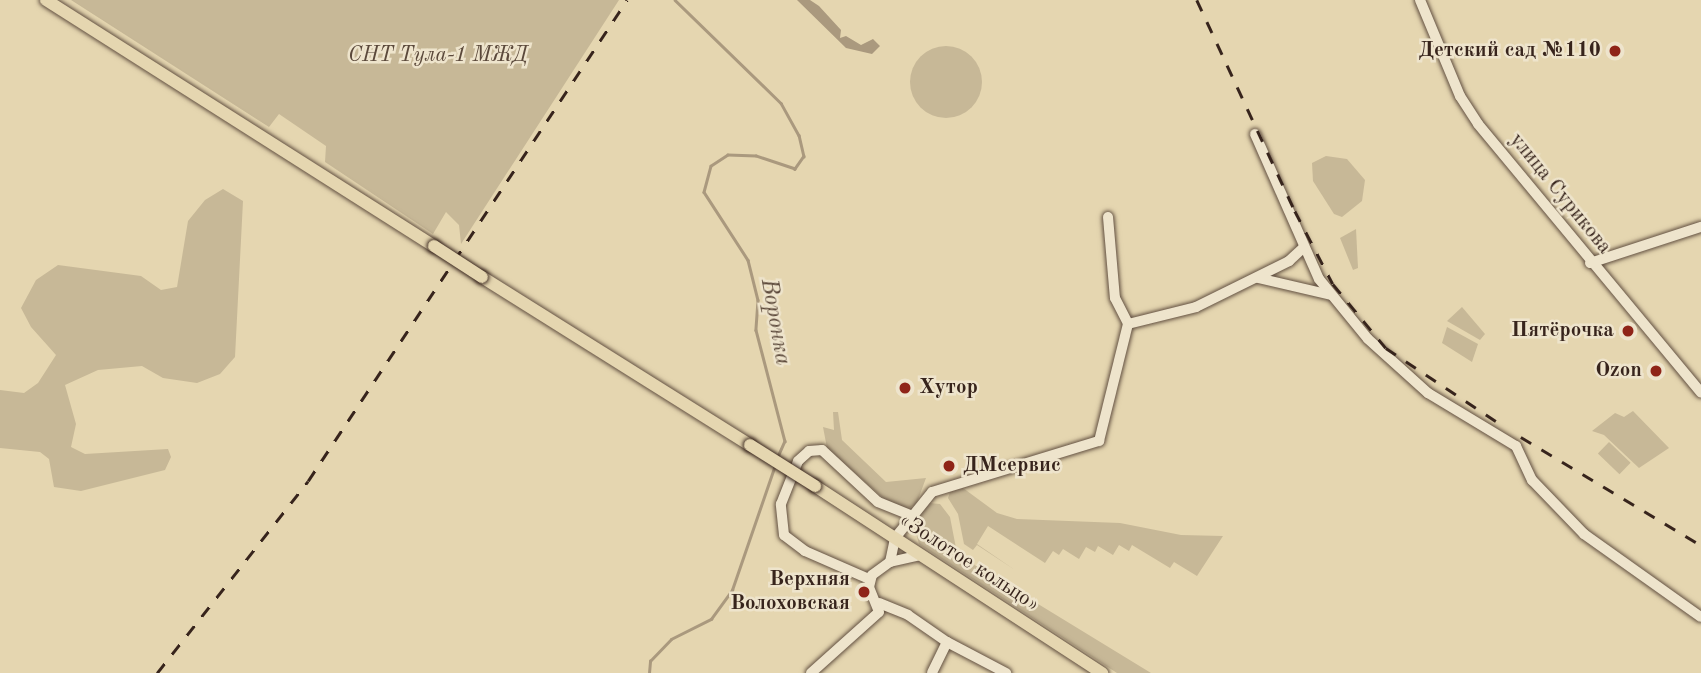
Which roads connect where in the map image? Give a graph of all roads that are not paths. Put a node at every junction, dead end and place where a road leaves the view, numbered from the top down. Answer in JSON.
{"nodes":[{"id":1,"x":47,"y":0,"type":"edge"},
{"id":2,"x":1420,"y":0,"type":"edge"},
{"id":3,"x":1255,"y":134,"type":"dead end"},
{"id":4,"x":1108,"y":217,"type":"dead end"},
{"id":5,"x":1701,"y":227,"type":"edge"},
{"id":6,"x":1303,"y":248,"type":"junction"},
{"id":7,"x":1590,"y":263,"type":"junction"},
{"id":8,"x":1257,"y":278,"type":"junction"},
{"id":9,"x":1331,"y":295,"type":"junction"},
{"id":10,"x":1128,"y":324,"type":"junction"},
{"id":11,"x":1701,"y":393,"type":"edge"},
{"id":12,"x":912,"y":516,"type":"junction"},
{"id":13,"x":895,"y":538,"type":"junction"},
{"id":14,"x":921,"y":555,"type":"junction"},
{"id":15,"x":890,"y":562,"type":"junction"},
{"id":16,"x":869,"y":579,"type":"junction"},
{"id":17,"x":879,"y":603,"type":"junction"},
{"id":18,"x":1701,"y":617,"type":"edge"},
{"id":19,"x":947,"y":642,"type":"junction"},
{"id":20,"x":811,"y":673,"type":"edge"},
{"id":21,"x":932,"y":673,"type":"edge"},
{"id":22,"x":1006,"y":673,"type":"edge"},
{"id":23,"x":1102,"y":673,"type":"edge"}],
"edges":[{"from":1,"to":13,"type":"main road","name":"«Золотое кольцо»","bridge":true},
{"from":2,"to":7,"type":"street","name":"улица Сурикова"},
{"from":3,"to":6,"type":"street"},
{"from":4,"to":10,"type":"street"},
{"from":5,"to":7,"type":"street"},
{"from":6,"to":8,"type":"street"},
{"from":6,"to":9,"type":"street"},
{"from":7,"to":11,"type":"street","name":"улица Сурикова"},
{"from":8,"to":9,"type":"street"},
{"from":8,"to":10,"type":"street"},
{"from":9,"to":18,"type":"street"},
{"from":10,"to":12,"type":"street"},
{"from":12,"to":13,"type":"street"},
{"from":12,"to":16,"type":"street"},
{"from":13,"to":14,"type":"main road","name":"«Золотое кольцо»"},
{"from":13,"to":15,"type":"street"},
{"from":14,"to":15,"type":"street"},
{"from":14,"to":23,"type":"main road","name":"«Золотое кольцо»"},
{"from":15,"to":16,"type":"street"},
{"from":16,"to":17,"type":"street"},
{"from":17,"to":19,"type":"street"},
{"from":17,"to":20,"type":"street"},
{"from":19,"to":21,"type":"street"},
{"from":19,"to":22,"type":"street"}]}
